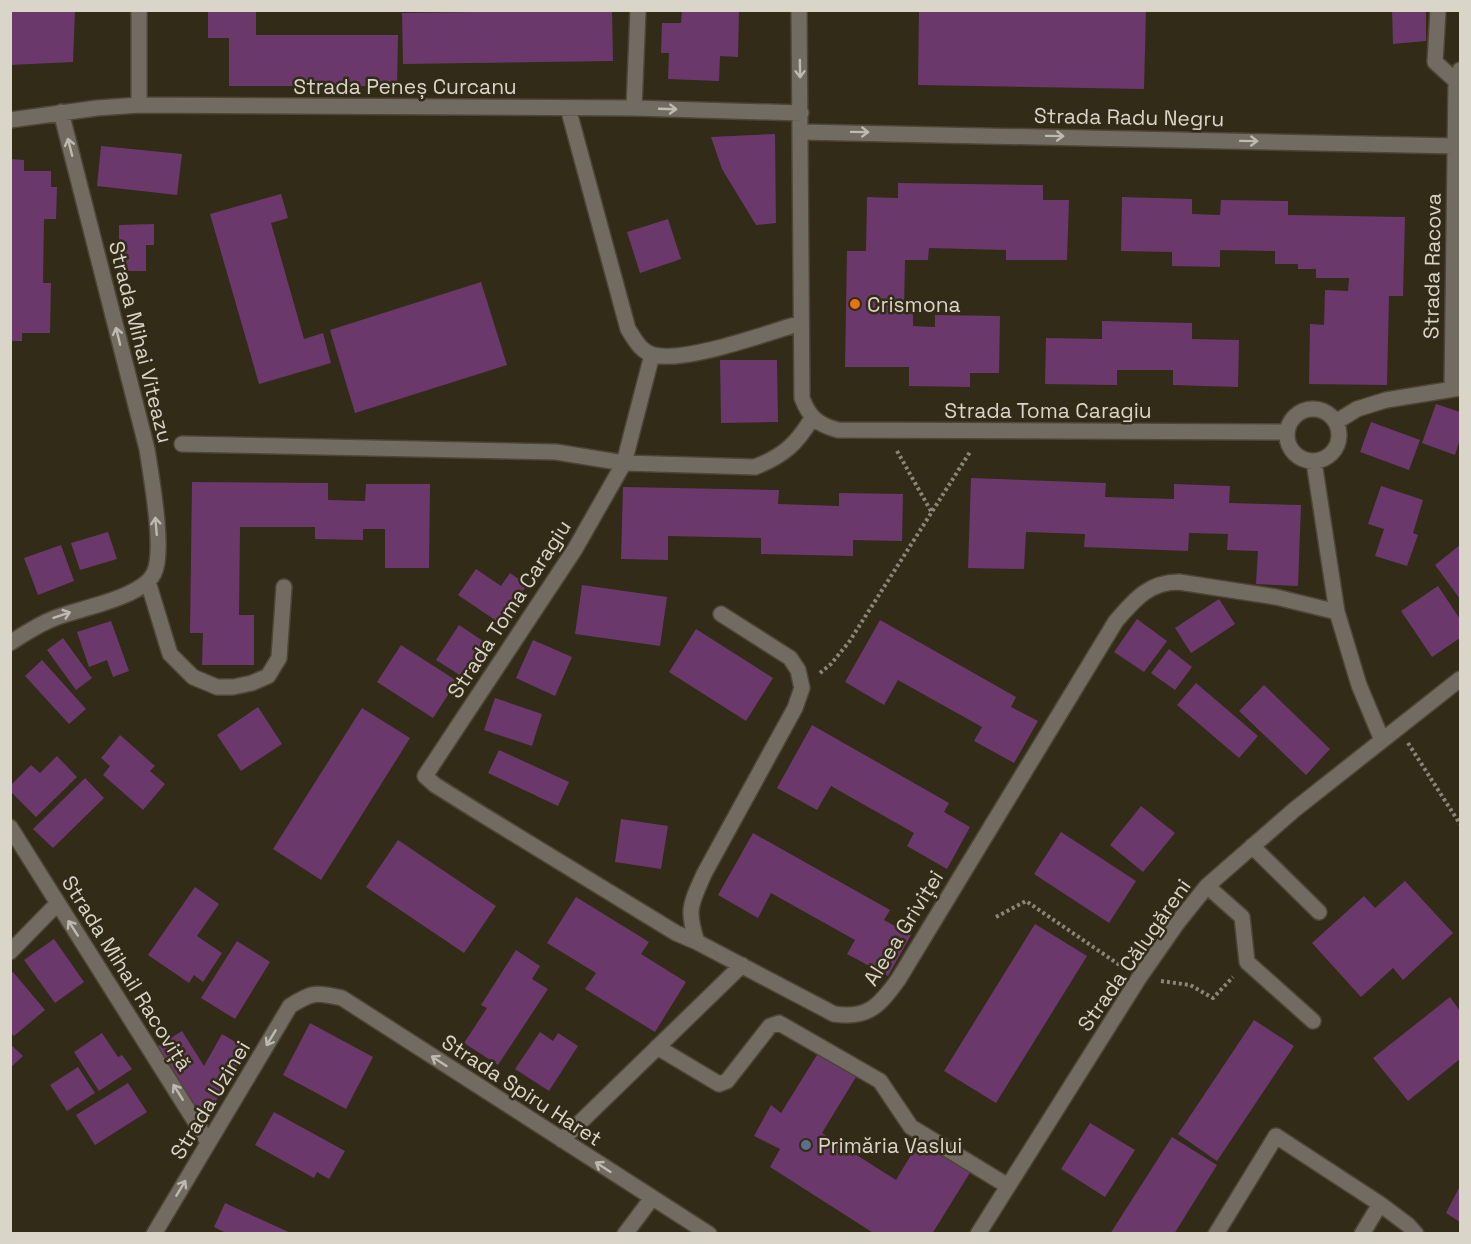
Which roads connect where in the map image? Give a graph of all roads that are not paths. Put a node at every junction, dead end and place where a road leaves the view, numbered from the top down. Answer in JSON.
{"nodes":[{"id":1,"x":139,"y":10,"type":"edge"},
{"id":2,"x":638,"y":10,"type":"edge"},
{"id":3,"x":799,"y":10,"type":"edge"},
{"id":4,"x":1438,"y":10,"type":"edge"},
{"id":5,"x":1458,"y":76,"type":"edge"},
{"id":6,"x":139,"y":105,"type":"junction"},
{"id":7,"x":568,"y":108,"type":"junction"},
{"id":8,"x":634,"y":108,"type":"junction"},
{"id":9,"x":61,"y":112,"type":"junction"},
{"id":10,"x":801,"y":113,"type":"junction"},
{"id":11,"x":10,"y":120,"type":"edge"},
{"id":12,"x":801,"y":132,"type":"junction"},
{"id":13,"x":1455,"y":146,"type":"junction"},
{"id":14,"x":801,"y":323,"type":"junction"},
{"id":15,"x":652,"y":355,"type":"junction"},
{"id":16,"x":1456,"y":388,"type":"edge"},
{"id":17,"x":812,"y":418,"type":"junction"},
{"id":18,"x":1336,"y":422,"type":"junction"},
{"id":19,"x":1287,"y":432,"type":"junction"},
{"id":20,"x":182,"y":444,"type":"dead end"},
{"id":21,"x":1314,"y":462,"type":"junction"},
{"id":22,"x":624,"y":463,"type":"junction"},
{"id":23,"x":148,"y":582,"type":"junction"},
{"id":24,"x":284,"y":587,"type":"dead end"},
{"id":25,"x":1337,"y":612,"type":"junction"},
{"id":26,"x":721,"y":614,"type":"dead end"},
{"id":27,"x":10,"y":643,"type":"edge"},
{"id":28,"x":1461,"y":679,"type":"edge"},
{"id":29,"x":1382,"y":740,"type":"junction"},
{"id":30,"x":425,"y":776,"type":"joint"},
{"id":31,"x":10,"y":827,"type":"edge"},
{"id":32,"x":1252,"y":846,"type":"junction"},
{"id":33,"x":1208,"y":886,"type":"junction"},
{"id":34,"x":57,"y":904,"type":"junction"},
{"id":35,"x":1319,"y":912,"type":"dead end"},
{"id":36,"x":697,"y":942,"type":"junction"},
{"id":37,"x":10,"y":951,"type":"edge"},
{"id":38,"x":742,"y":965,"type":"junction"},
{"id":39,"x":308,"y":994,"type":"joint"},
{"id":40,"x":1313,"y":1021,"type":"dead end"},
{"id":41,"x":657,"y":1047,"type":"junction"},
{"id":42,"x":562,"y":1140,"type":"junction"},
{"id":43,"x":208,"y":1142,"type":"junction"},
{"id":44,"x":1008,"y":1186,"type":"junction"},
{"id":45,"x":652,"y":1198,"type":"junction"},
{"id":46,"x":1380,"y":1204,"type":"junction"},
{"id":47,"x":154,"y":1233,"type":"edge"},
{"id":48,"x":626,"y":1233,"type":"edge"},
{"id":49,"x":709,"y":1233,"type":"edge"},
{"id":50,"x":978,"y":1233,"type":"edge"},
{"id":51,"x":1215,"y":1233,"type":"edge"},
{"id":52,"x":1362,"y":1233,"type":"edge"},
{"id":53,"x":1416,"y":1233,"type":"edge"}],
"edges":[{"from":1,"to":6,"type":"street"},
{"from":2,"to":8,"type":"street"},
{"from":3,"to":10,"type":"street","one_way":true},
{"from":4,"to":5,"type":"street"},
{"from":5,"to":13,"type":"street","name":"Strada Racova"},
{"from":6,"to":7,"type":"street","name":"Strada Peneș Curcanu"},
{"from":6,"to":9,"type":"street","name":"Strada Peneș Curcanu"},
{"from":7,"to":8,"type":"street","name":"Strada Peneș Curcanu"},
{"from":7,"to":15,"type":"street"},
{"from":8,"to":10,"type":"street","name":"Strada Peneș Curcanu","one_way":true},
{"from":9,"to":11,"type":"street","name":"Strada Peneș Curcanu"},
{"from":23,"to":9,"type":"street","name":"Strada Mihai Viteazu","one_way":true},
{"from":10,"to":12,"type":"street"},
{"from":12,"to":13,"type":"street","name":"Strada Radu Negru","one_way":true},
{"from":12,"to":14,"type":"street"},
{"from":13,"to":16,"type":"street","name":"Strada Racova"},
{"from":14,"to":15,"type":"street"},
{"from":14,"to":17,"type":"street"},
{"from":15,"to":22,"type":"street","name":"Strada Toma Caragiu"},
{"from":16,"to":18,"type":"street","name":"Strada Racova"},
{"from":17,"to":19,"type":"street","name":"Strada Toma Caragiu"},
{"from":17,"to":22,"type":"street"},
{"from":18,"to":19,"type":"street"},
{"from":18,"to":21,"type":"street"},
{"from":19,"to":21,"type":"street"},
{"from":20,"to":22,"type":"street"},
{"from":21,"to":25,"type":"street"},
{"from":22,"to":30,"type":"street","name":"Strada Toma Caragiu"},
{"from":23,"to":24,"type":"street"},
{"from":27,"to":23,"type":"street","one_way":true},
{"from":25,"to":29,"type":"street"},
{"from":25,"to":38,"type":"street","name":"Aleea Griviței"},
{"from":26,"to":36,"type":"street"},
{"from":28,"to":29,"type":"street","name":"Strada Călugăreni"},
{"from":29,"to":32,"type":"street","name":"Strada Călugăreni"},
{"from":30,"to":36,"type":"street","name":"Aleea Griviței"},
{"from":31,"to":34,"type":"street","name":"Strada Mihail Racoviță"},
{"from":32,"to":33,"type":"street","name":"Strada Călugăreni"},
{"from":32,"to":35,"type":"street"},
{"from":33,"to":40,"type":"street"},
{"from":33,"to":44,"type":"street","name":"Strada Călugăreni"},
{"from":34,"to":37,"type":"street"},
{"from":43,"to":34,"type":"street","name":"Strada Mihail Racoviță","one_way":true},
{"from":36,"to":38,"type":"street","name":"Aleea Griviței"},
{"from":38,"to":41,"type":"street"},
{"from":42,"to":39,"type":"street","name":"Strada Spiru Haret","one_way":true},
{"from":39,"to":43,"type":"street","name":"Strada Uzinei","one_way":true},
{"from":41,"to":42,"type":"street"},
{"from":41,"to":44,"type":"street"},
{"from":45,"to":42,"type":"street","name":"Strada Spiru Haret","one_way":true},
{"from":47,"to":43,"type":"street","name":"Strada Uzinei","one_way":true},
{"from":44,"to":50,"type":"street","name":"Strada Călugăreni"},
{"from":45,"to":48,"type":"street"},
{"from":45,"to":49,"type":"street","name":"Strada Spiru Haret"},
{"from":46,"to":51,"type":"street"},
{"from":46,"to":52,"type":"street"},
{"from":46,"to":53,"type":"street"}]}
